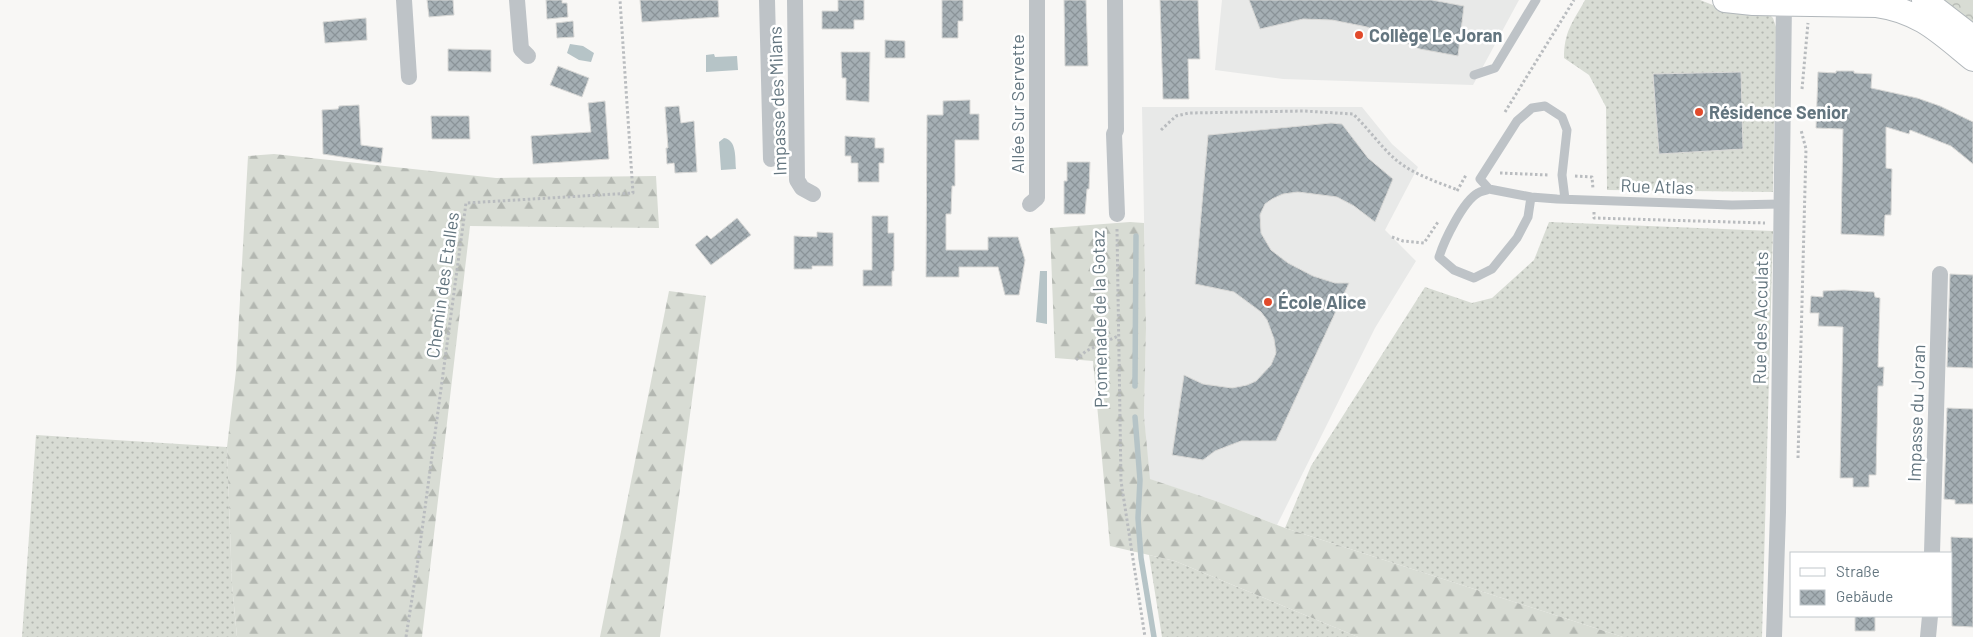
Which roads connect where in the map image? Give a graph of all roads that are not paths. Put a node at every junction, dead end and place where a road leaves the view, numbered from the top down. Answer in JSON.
{"nodes":[{"id":1,"x":404,"y":0,"type":"edge"},
{"id":2,"x":517,"y":0,"type":"edge"},
{"id":3,"x":767,"y":0,"type":"edge"},
{"id":4,"x":795,"y":0,"type":"edge"},
{"id":5,"x":1037,"y":0,"type":"edge"},
{"id":6,"x":1115,"y":0,"type":"edge"},
{"id":7,"x":1536,"y":0,"type":"edge"},
{"id":8,"x":1725,"y":0,"type":"edge"},
{"id":9,"x":1924,"y":0,"type":"edge"},
{"id":10,"x":1784,"y":2,"type":"edge"},
{"id":11,"x":1973,"y":38,"type":"edge"},
{"id":12,"x":528,"y":56,"type":"dead end"},
{"id":13,"x":1973,"y":59,"type":"edge"},
{"id":14,"x":1474,"y":75,"type":"dead end"},
{"id":15,"x":409,"y":77,"type":"dead end"},
{"id":16,"x":771,"y":159,"type":"dead end"},
{"id":17,"x":1489,"y":189,"type":"junction"},
{"id":18,"x":813,"y":194,"type":"dead end"},
{"id":19,"x":1531,"y":197,"type":"junction"},
{"id":20,"x":1565,"y":199,"type":"junction"},
{"id":21,"x":1030,"y":204,"type":"dead end"},
{"id":22,"x":1782,"y":204,"type":"junction"},
{"id":23,"x":1117,"y":214,"type":"road end"},
{"id":24,"x":1940,"y":274,"type":"dead end"},
{"id":25,"x":1932,"y":552,"type":"edge"},
{"id":26,"x":1930,"y":617,"type":"edge"},
{"id":27,"x":1774,"y":637,"type":"edge"},
{"id":28,"x":1928,"y":637,"type":"edge"}],
"edges":[{"from":1,"to":15,"type":"street"},
{"from":2,"to":12,"type":"street"},
{"from":3,"to":16,"type":"street"},
{"from":4,"to":18,"type":"street","name":"Impasse des Milans"},
{"from":5,"to":21,"type":"street","name":"Allée Sur Servette"},
{"from":6,"to":23,"type":"street","name":"Promenade de la Gotaz"},
{"from":7,"to":14,"type":"lane"},
{"from":8,"to":10,"type":"main road"},
{"from":9,"to":11,"type":"main road"},
{"from":10,"to":13,"type":"main road"},
{"from":10,"to":22,"type":"street","name":"Rue des Acculats"},
{"from":17,"to":19,"type":"lane","name":"Rue Atlas"},
{"from":17,"to":19,"type":"lane"},
{"from":17,"to":20,"type":"lane"},
{"from":19,"to":20,"type":"lane","name":"Rue Atlas"},
{"from":20,"to":22,"type":"lane","name":"Rue Atlas"},
{"from":22,"to":27,"type":"street","name":"Rue des Acculats"},
{"from":24,"to":25,"type":"street","name":"Impasse du Joran"},
{"from":26,"to":28,"type":"street"}]}
